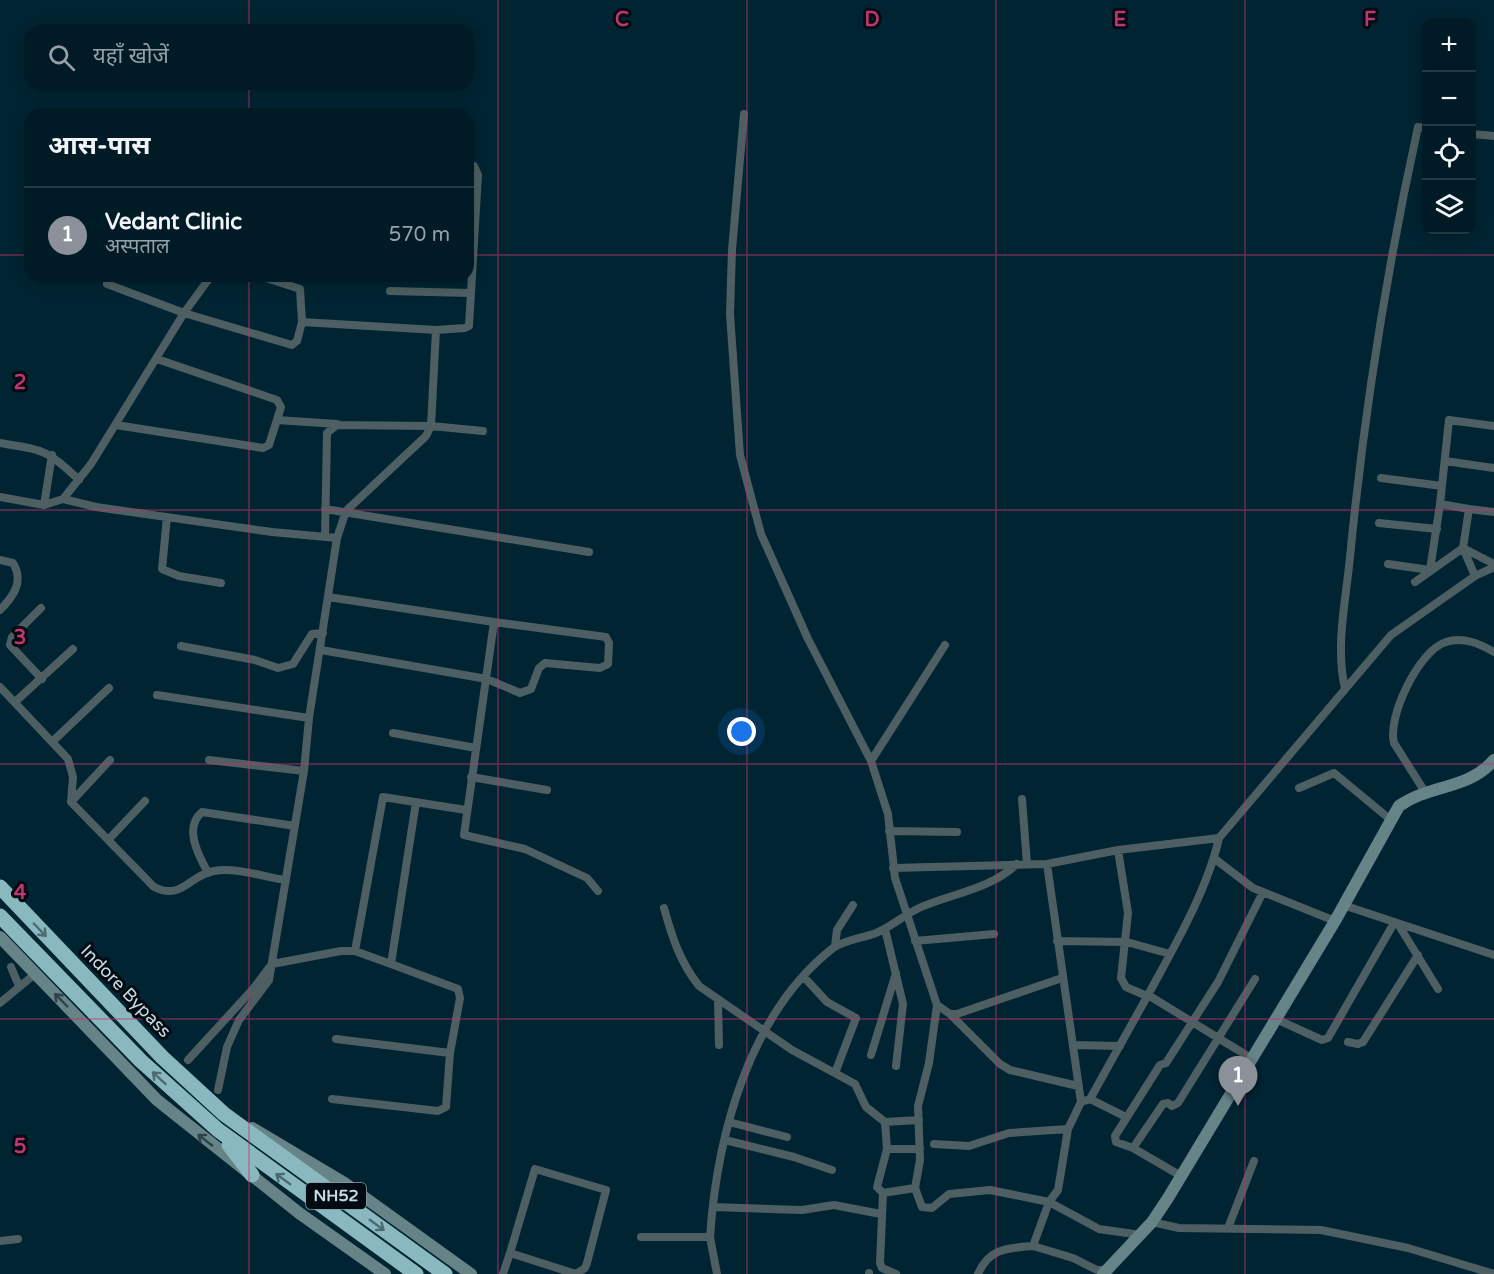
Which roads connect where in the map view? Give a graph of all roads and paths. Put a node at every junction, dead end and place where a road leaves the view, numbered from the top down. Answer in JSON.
{"nodes":[{"id":1,"x":744,"y":114,"type":"dead end"},
{"id":2,"x":1422,"y":128,"type":"edge"},
{"id":3,"x":1476,"y":134,"type":"edge"},
{"id":4,"x":1494,"y":136,"type":"edge"},
{"id":5,"x":474,"y":166,"type":"edge"},
{"id":6,"x":474,"y":202,"type":"edge"},
{"id":7,"x":207,"y":282,"type":"edge"},
{"id":8,"x":278,"y":282,"type":"edge"},
{"id":9,"x":470,"y":282,"type":"edge"},
{"id":10,"x":107,"y":284,"type":"dead end"},
{"id":11,"x":390,"y":291,"type":"dead end"},
{"id":12,"x":470,"y":293,"type":"junction"},
{"id":13,"x":184,"y":313,"type":"junction"},
{"id":14,"x":302,"y":322,"type":"junction"},
{"id":15,"x":436,"y":330,"type":"junction"},
{"id":16,"x":157,"y":359,"type":"junction"},
{"id":17,"x":277,"y":420,"type":"junction"},
{"id":18,"x":337,"y":424,"type":"junction"},
{"id":19,"x":116,"y":425,"type":"junction"},
{"id":20,"x":431,"y":426,"type":"junction"},
{"id":21,"x":1494,"y":426,"type":"edge"},
{"id":22,"x":483,"y":431,"type":"dead end"},
{"id":23,"x":0,"y":442,"type":"edge"},
{"id":24,"x":52,"y":455,"type":"junction"},
{"id":25,"x":1445,"y":461,"type":"junction"},
{"id":26,"x":1494,"y":468,"type":"edge"},
{"id":27,"x":82,"y":477,"type":"junction"},
{"id":28,"x":1381,"y":478,"type":"dead end"},
{"id":29,"x":1442,"y":486,"type":"junction"},
{"id":30,"x":0,"y":497,"type":"edge"},
{"id":31,"x":63,"y":499,"type":"junction"},
{"id":32,"x":1440,"y":504,"type":"junction"},
{"id":33,"x":44,"y":505,"type":"junction"},
{"id":34,"x":325,"y":509,"type":"junction"},
{"id":35,"x":1469,"y":509,"type":"junction"},
{"id":36,"x":346,"y":511,"type":"junction"},
{"id":37,"x":1494,"y":512,"type":"edge"},
{"id":38,"x":167,"y":517,"type":"junction"},
{"id":39,"x":1378,"y":524,"type":"dead end"},
{"id":40,"x":1437,"y":529,"type":"junction"},
{"id":41,"x":324,"y":537,"type":"junction"},
{"id":42,"x":337,"y":538,"type":"junction"},
{"id":43,"x":1463,"y":548,"type":"junction"},
{"id":44,"x":589,"y":552,"type":"dead end"},
{"id":45,"x":0,"y":560,"type":"edge"},
{"id":46,"x":1388,"y":564,"type":"dead end"},
{"id":47,"x":1494,"y":565,"type":"edge"},
{"id":48,"x":1430,"y":570,"type":"junction"},
{"id":49,"x":1475,"y":576,"type":"junction"},
{"id":50,"x":1415,"y":582,"type":"dead end"},
{"id":51,"x":221,"y":583,"type":"dead end"},
{"id":52,"x":328,"y":597,"type":"junction"},
{"id":53,"x":41,"y":608,"type":"dead end"},
{"id":54,"x":0,"y":610,"type":"edge"},
{"id":55,"x":494,"y":622,"type":"junction"},
{"id":56,"x":323,"y":633,"type":"junction"},
{"id":57,"x":945,"y":645,"type":"dead end"},
{"id":58,"x":181,"y":646,"type":"dead end"},
{"id":59,"x":73,"y":649,"type":"dead end"},
{"id":60,"x":321,"y":650,"type":"junction"},
{"id":61,"x":1494,"y":652,"type":"edge"},
{"id":62,"x":42,"y":678,"type":"junction"},
{"id":63,"x":487,"y":678,"type":"junction"},
{"id":64,"x":0,"y":687,"type":"edge"},
{"id":65,"x":109,"y":688,"type":"dead end"},
{"id":66,"x":1346,"y":688,"type":"junction"},
{"id":67,"x":157,"y":695,"type":"dead end"},
{"id":68,"x":15,"y":702,"type":"junction"},
{"id":69,"x":309,"y":718,"type":"junction"},
{"id":70,"x":393,"y":733,"type":"dead end"},
{"id":71,"x":53,"y":741,"type":"junction"},
{"id":72,"x":476,"y":748,"type":"junction"},
{"id":73,"x":110,"y":760,"type":"dead end"},
{"id":74,"x":208,"y":760,"type":"dead end"},
{"id":75,"x":1494,"y":760,"type":"edge"},
{"id":76,"x":871,"y":761,"type":"junction"},
{"id":77,"x":304,"y":771,"type":"junction"},
{"id":78,"x":471,"y":777,"type":"junction"},
{"id":79,"x":1299,"y":788,"type":"dead end"},
{"id":80,"x":547,"y":790,"type":"dead end"},
{"id":81,"x":1425,"y":792,"type":"junction"},
{"id":82,"x":1022,"y":799,"type":"dead end"},
{"id":83,"x":145,"y":801,"type":"dead end"},
{"id":84,"x":71,"y":802,"type":"junction"},
{"id":85,"x":416,"y":802,"type":"junction"},
{"id":86,"x":466,"y":810,"type":"junction"},
{"id":87,"x":1391,"y":820,"type":"junction"},
{"id":88,"x":295,"y":826,"type":"junction"},
{"id":89,"x":889,"y":831,"type":"junction"},
{"id":90,"x":957,"y":831,"type":"dead end"},
{"id":91,"x":1220,"y":838,"type":"junction"},
{"id":92,"x":109,"y":839,"type":"junction"},
{"id":93,"x":1118,"y":850,"type":"junction"},
{"id":94,"x":1215,"y":859,"type":"junction"},
{"id":95,"x":1017,"y":864,"type":"junction"},
{"id":96,"x":1027,"y":864,"type":"junction"},
{"id":97,"x":1047,"y":864,"type":"junction"},
{"id":98,"x":893,"y":868,"type":"junction"},
{"id":99,"x":208,"y":873,"type":"junction"},
{"id":100,"x":286,"y":880,"type":"junction"},
{"id":101,"x":0,"y":887,"type":"edge"},
{"id":102,"x":598,"y":891,"type":"dead end"},
{"id":103,"x":1263,"y":892,"type":"junction"},
{"id":104,"x":853,"y":904,"type":"dead end"},
{"id":105,"x":1343,"y":904,"type":"junction"},
{"id":106,"x":664,"y":908,"type":"dead end"},
{"id":107,"x":0,"y":916,"type":"edge"},
{"id":108,"x":906,"y":916,"type":"junction"},
{"id":109,"x":1335,"y":921,"type":"junction"},
{"id":110,"x":1396,"y":923,"type":"junction"},
{"id":111,"x":885,"y":929,"type":"junction"},
{"id":112,"x":994,"y":934,"type":"dead end"},
{"id":113,"x":0,"y":937,"type":"edge"},
{"id":114,"x":915,"y":941,"type":"junction"},
{"id":115,"x":1057,"y":941,"type":"junction"},
{"id":116,"x":1127,"y":942,"type":"junction"},
{"id":117,"x":835,"y":946,"type":"junction"},
{"id":118,"x":355,"y":951,"type":"junction"},
{"id":119,"x":1170,"y":954,"type":"junction"},
{"id":120,"x":1418,"y":955,"type":"junction"},
{"id":121,"x":1494,"y":955,"type":"edge"},
{"id":122,"x":272,"y":964,"type":"junction"},
{"id":123,"x":391,"y":964,"type":"junction"},
{"id":124,"x":11,"y":967,"type":"dead end"},
{"id":125,"x":896,"y":973,"type":"junction"},
{"id":126,"x":35,"y":974,"type":"junction"},
{"id":127,"x":803,"y":975,"type":"junction"},
{"id":128,"x":1062,"y":978,"type":"junction"},
{"id":129,"x":1255,"y":979,"type":"dead end"},
{"id":130,"x":19,"y":986,"type":"junction"},
{"id":131,"x":1438,"y":988,"type":"dead end"},
{"id":132,"x":1148,"y":996,"type":"junction"},
{"id":133,"x":2,"y":999,"type":"edge"},
{"id":134,"x":718,"y":1000,"type":"junction"},
{"id":135,"x":937,"y":1005,"type":"junction"},
{"id":136,"x":950,"y":1014,"type":"junction"},
{"id":137,"x":1276,"y":1019,"type":"junction"},
{"id":138,"x":1193,"y":1023,"type":"junction"},
{"id":139,"x":95,"y":1025,"type":"junction"},
{"id":140,"x":765,"y":1029,"type":"junction"},
{"id":141,"x":1218,"y":1038,"type":"junction"},
{"id":142,"x":336,"y":1039,"type":"dead end"},
{"id":143,"x":1348,"y":1042,"type":"dead end"},
{"id":144,"x":719,"y":1045,"type":"dead end"},
{"id":145,"x":1073,"y":1045,"type":"junction"},
{"id":146,"x":1120,"y":1046,"type":"junction"},
{"id":147,"x":450,"y":1053,"type":"junction"},
{"id":148,"x":871,"y":1055,"type":"dead end"},
{"id":149,"x":1251,"y":1058,"type":"junction"},
{"id":150,"x":188,"y":1060,"type":"dead end"},
{"id":151,"x":896,"y":1066,"type":"dead end"},
{"id":152,"x":835,"y":1073,"type":"junction"},
{"id":153,"x":1078,"y":1086,"type":"junction"},
{"id":154,"x":218,"y":1090,"type":"dead end"},
{"id":155,"x":332,"y":1099,"type":"dead end"},
{"id":156,"x":1086,"y":1101,"type":"junction"},
{"id":157,"x":1126,"y":1118,"type":"junction"},
{"id":158,"x":919,"y":1120,"type":"junction"},
{"id":159,"x":729,"y":1122,"type":"junction"},
{"id":160,"x":885,"y":1122,"type":"junction"},
{"id":161,"x":223,"y":1124,"type":"junction"},
{"id":162,"x":1068,"y":1130,"type":"junction"},
{"id":163,"x":787,"y":1137,"type":"dead end"},
{"id":164,"x":725,"y":1140,"type":"junction"},
{"id":165,"x":934,"y":1144,"type":"dead end"},
{"id":166,"x":1133,"y":1148,"type":"junction"},
{"id":167,"x":887,"y":1149,"type":"junction"},
{"id":168,"x":920,"y":1149,"type":"junction"},
{"id":169,"x":1254,"y":1161,"type":"dead end"},
{"id":170,"x":832,"y":1170,"type":"dead end"},
{"id":171,"x":252,"y":1175,"type":"junction"},
{"id":172,"x":1181,"y":1176,"type":"junction"},
{"id":173,"x":915,"y":1188,"type":"junction"},
{"id":174,"x":883,"y":1194,"type":"junction"},
{"id":175,"x":1049,"y":1202,"type":"junction"},
{"id":176,"x":713,"y":1207,"type":"junction"},
{"id":177,"x":881,"y":1214,"type":"junction"},
{"id":178,"x":1152,"y":1222,"type":"junction"},
{"id":179,"x":1228,"y":1228,"type":"junction"},
{"id":180,"x":1141,"y":1235,"type":"junction"},
{"id":181,"x":641,"y":1237,"type":"dead end"},
{"id":182,"x":710,"y":1237,"type":"junction"},
{"id":183,"x":18,"y":1239,"type":"dead end"},
{"id":184,"x":0,"y":1241,"type":"edge"},
{"id":185,"x":1033,"y":1246,"type":"junction"},
{"id":186,"x":510,"y":1253,"type":"junction"},
{"id":187,"x":466,"y":1270,"type":"edge"},
{"id":188,"x":1105,"y":1272,"type":"edge"},
{"id":189,"x":385,"y":1274,"type":"edge"},
{"id":190,"x":416,"y":1274,"type":"edge"},
{"id":191,"x":445,"y":1274,"type":"edge"},
{"id":192,"x":503,"y":1274,"type":"edge"},
{"id":193,"x":717,"y":1274,"type":"edge"},
{"id":194,"x":896,"y":1274,"type":"edge"},
{"id":195,"x":978,"y":1274,"type":"edge"},
{"id":196,"x":1494,"y":1274,"type":"edge"}],
"edges":[{"from":1,"to":76,"type":"street"},
{"from":2,"to":66,"type":"street"},
{"from":3,"to":4,"type":"street"},
{"from":5,"to":6,"type":"street"},
{"from":7,"to":13,"type":"street"},
{"from":8,"to":14,"type":"street"},
{"from":9,"to":12,"type":"street"},
{"from":10,"to":13,"type":"street"},
{"from":11,"to":12,"type":"street"},
{"from":12,"to":15,"type":"street"},
{"from":13,"to":14,"type":"street"},
{"from":13,"to":16,"type":"street"},
{"from":14,"to":15,"type":"street"},
{"from":15,"to":20,"type":"street"},
{"from":16,"to":17,"type":"street"},
{"from":16,"to":19,"type":"street"},
{"from":17,"to":18,"type":"street"},
{"from":17,"to":19,"type":"street"},
{"from":18,"to":20,"type":"street"},
{"from":18,"to":34,"type":"street"},
{"from":19,"to":27,"type":"street"},
{"from":20,"to":22,"type":"street"},
{"from":20,"to":36,"type":"street"},
{"from":21,"to":25,"type":"street"},
{"from":23,"to":24,"type":"street"},
{"from":24,"to":27,"type":"street"},
{"from":24,"to":33,"type":"street"},
{"from":25,"to":26,"type":"street"},
{"from":25,"to":29,"type":"street"},
{"from":27,"to":31,"type":"street"},
{"from":28,"to":29,"type":"street"},
{"from":29,"to":32,"type":"street"},
{"from":30,"to":33,"type":"street"},
{"from":31,"to":33,"type":"street"},
{"from":31,"to":38,"type":"street"},
{"from":32,"to":35,"type":"street"},
{"from":32,"to":40,"type":"street"},
{"from":34,"to":36,"type":"street"},
{"from":34,"to":41,"type":"street"},
{"from":35,"to":37,"type":"street"},
{"from":35,"to":43,"type":"street"},
{"from":36,"to":42,"type":"street"},
{"from":36,"to":44,"type":"street"},
{"from":38,"to":41,"type":"street"},
{"from":38,"to":51,"type":"street"},
{"from":39,"to":40,"type":"street"},
{"from":40,"to":48,"type":"street"},
{"from":41,"to":42,"type":"street"},
{"from":42,"to":52,"type":"street"},
{"from":43,"to":47,"type":"street"},
{"from":43,"to":48,"type":"street"},
{"from":43,"to":49,"type":"street"},
{"from":45,"to":54,"type":"street"},
{"from":46,"to":48,"type":"street"},
{"from":47,"to":49,"type":"street"},
{"from":48,"to":50,"type":"street"},
{"from":49,"to":66,"type":"street"},
{"from":52,"to":55,"type":"street"},
{"from":52,"to":56,"type":"street"},
{"from":53,"to":62,"type":"street"},
{"from":55,"to":63,"type":"street"},
{"from":55,"to":63,"type":"street"},
{"from":56,"to":58,"type":"street"},
{"from":56,"to":60,"type":"street"},
{"from":57,"to":76,"type":"street"},
{"from":59,"to":62,"type":"street"},
{"from":60,"to":63,"type":"street"},
{"from":60,"to":69,"type":"street"},
{"from":61,"to":81,"type":"street"},
{"from":62,"to":68,"type":"street"},
{"from":63,"to":72,"type":"street"},
{"from":64,"to":68,"type":"street"},
{"from":65,"to":71,"type":"street"},
{"from":66,"to":91,"type":"street"},
{"from":67,"to":69,"type":"street"},
{"from":68,"to":71,"type":"street"},
{"from":69,"to":77,"type":"street"},
{"from":70,"to":72,"type":"street"},
{"from":71,"to":84,"type":"street"},
{"from":72,"to":78,"type":"street"},
{"from":73,"to":84,"type":"street"},
{"from":74,"to":77,"type":"street"},
{"from":75,"to":81,"type":"street"},
{"from":76,"to":89,"type":"street"},
{"from":77,"to":88,"type":"street"},
{"from":78,"to":80,"type":"street"},
{"from":78,"to":86,"type":"street"},
{"from":79,"to":87,"type":"street"},
{"from":81,"to":87,"type":"street"},
{"from":82,"to":96,"type":"street"},
{"from":83,"to":92,"type":"street"},
{"from":84,"to":92,"type":"street"},
{"from":85,"to":86,"type":"street"},
{"from":85,"to":118,"type":"street"},
{"from":85,"to":123,"type":"street"},
{"from":86,"to":102,"type":"street"},
{"from":87,"to":105,"type":"street"},
{"from":88,"to":99,"type":"street"},
{"from":88,"to":100,"type":"street"},
{"from":89,"to":90,"type":"street"},
{"from":89,"to":98,"type":"street"},
{"from":91,"to":93,"type":"street"},
{"from":91,"to":94,"type":"street"},
{"from":92,"to":99,"type":"street"},
{"from":93,"to":97,"type":"street"},
{"from":93,"to":116,"type":"street"},
{"from":94,"to":103,"type":"street"},
{"from":94,"to":119,"type":"street"},
{"from":95,"to":96,"type":"street"},
{"from":95,"to":98,"type":"street"},
{"from":95,"to":108,"type":"street"},
{"from":96,"to":97,"type":"street"},
{"from":97,"to":115,"type":"street"},
{"from":98,"to":108,"type":"street"},
{"from":99,"to":100,"type":"street"},
{"from":100,"to":122,"type":"street"},
{"from":101,"to":161,"type":"highway","name":"Indore Bypass","number":"NH52","one_way":true},
{"from":103,"to":109,"type":"street"},
{"from":103,"to":138,"type":"street"},
{"from":104,"to":117,"type":"street"},
{"from":105,"to":109,"type":"street"},
{"from":105,"to":110,"type":"street"},
{"from":106,"to":134,"type":"street"},
{"from":107,"to":139,"type":"highway","number":"NH52"},
{"from":108,"to":111,"type":"street"},
{"from":108,"to":114,"type":"street"},
{"from":109,"to":137,"type":"street"},
{"from":110,"to":120,"type":"street"},
{"from":110,"to":121,"type":"street"},
{"from":110,"to":137,"type":"street"},
{"from":111,"to":117,"type":"street"},
{"from":111,"to":125,"type":"street"},
{"from":112,"to":114,"type":"street"},
{"from":113,"to":126,"type":"street"},
{"from":114,"to":135,"type":"street"},
{"from":115,"to":116,"type":"street"},
{"from":115,"to":128,"type":"street"},
{"from":116,"to":119,"type":"street"},
{"from":116,"to":132,"type":"street"},
{"from":117,"to":127,"type":"street"},
{"from":118,"to":122,"type":"street"},
{"from":118,"to":123,"type":"street"},
{"from":119,"to":132,"type":"street"},
{"from":120,"to":131,"type":"street"},
{"from":120,"to":143,"type":"street"},
{"from":122,"to":150,"type":"street"},
{"from":122,"to":154,"type":"street"},
{"from":123,"to":147,"type":"street"},
{"from":124,"to":130,"type":"street"},
{"from":125,"to":148,"type":"street"},
{"from":125,"to":151,"type":"street"},
{"from":126,"to":130,"type":"street"},
{"from":139,"to":126,"type":"street","one_way":true},
{"from":127,"to":140,"type":"street"},
{"from":127,"to":152,"type":"street"},
{"from":128,"to":136,"type":"street"},
{"from":128,"to":145,"type":"street"},
{"from":129,"to":141,"type":"street"},
{"from":130,"to":133,"type":"street"},
{"from":132,"to":138,"type":"street"},
{"from":132,"to":146,"type":"street"},
{"from":134,"to":140,"type":"street"},
{"from":134,"to":144,"type":"street"},
{"from":135,"to":136,"type":"street"},
{"from":135,"to":158,"type":"street"},
{"from":136,"to":153,"type":"street"},
{"from":137,"to":149,"type":"street"},
{"from":138,"to":141,"type":"street"},
{"from":138,"to":157,"type":"street"},
{"from":161,"to":139,"type":"highway","number":"NH52","one_way":true},
{"from":171,"to":139,"type":"street","one_way":true},
{"from":140,"to":152,"type":"street"},
{"from":140,"to":159,"type":"street"},
{"from":141,"to":149,"type":"street"},
{"from":141,"to":166,"type":"street"},
{"from":142,"to":147,"type":"street"},
{"from":145,"to":146,"type":"street"},
{"from":145,"to":153,"type":"street"},
{"from":146,"to":156,"type":"street"},
{"from":147,"to":155,"type":"street"},
{"from":149,"to":172,"type":"street"},
{"from":152,"to":160,"type":"street"},
{"from":153,"to":156,"type":"street"},
{"from":156,"to":157,"type":"street"},
{"from":156,"to":162,"type":"street"},
{"from":157,"to":166,"type":"street"},
{"from":158,"to":160,"type":"street"},
{"from":158,"to":168,"type":"street"},
{"from":159,"to":163,"type":"street"},
{"from":159,"to":164,"type":"street"},
{"from":160,"to":167,"type":"street"},
{"from":161,"to":171,"type":"highway"},
{"from":161,"to":187,"type":"street"},
{"from":190,"to":161,"type":"highway","number":"NH52","one_way":true},
{"from":161,"to":191,"type":"highway","number":"NH52","one_way":true},
{"from":162,"to":165,"type":"street"},
{"from":162,"to":175,"type":"street"},
{"from":164,"to":170,"type":"street"},
{"from":164,"to":176,"type":"street"},
{"from":166,"to":172,"type":"street"},
{"from":167,"to":168,"type":"street"},
{"from":167,"to":174,"type":"street"},
{"from":168,"to":173,"type":"street"},
{"from":169,"to":179,"type":"street"},
{"from":171,"to":189,"type":"street"},
{"from":172,"to":178,"type":"street"},
{"from":173,"to":174,"type":"street"},
{"from":173,"to":175,"type":"street"},
{"from":174,"to":177,"type":"street"},
{"from":175,"to":180,"type":"street"},
{"from":175,"to":185,"type":"street"},
{"from":176,"to":177,"type":"street"},
{"from":176,"to":182,"type":"street"},
{"from":177,"to":194,"type":"street"},
{"from":178,"to":179,"type":"street"},
{"from":178,"to":180,"type":"street"},
{"from":179,"to":196,"type":"street"},
{"from":180,"to":188,"type":"street"},
{"from":181,"to":182,"type":"street"},
{"from":182,"to":193,"type":"street"},
{"from":183,"to":184,"type":"street"},
{"from":185,"to":188,"type":"street"},
{"from":185,"to":195,"type":"street"},
{"from":186,"to":186,"type":"street"},
{"from":186,"to":192,"type":"street"}]}
